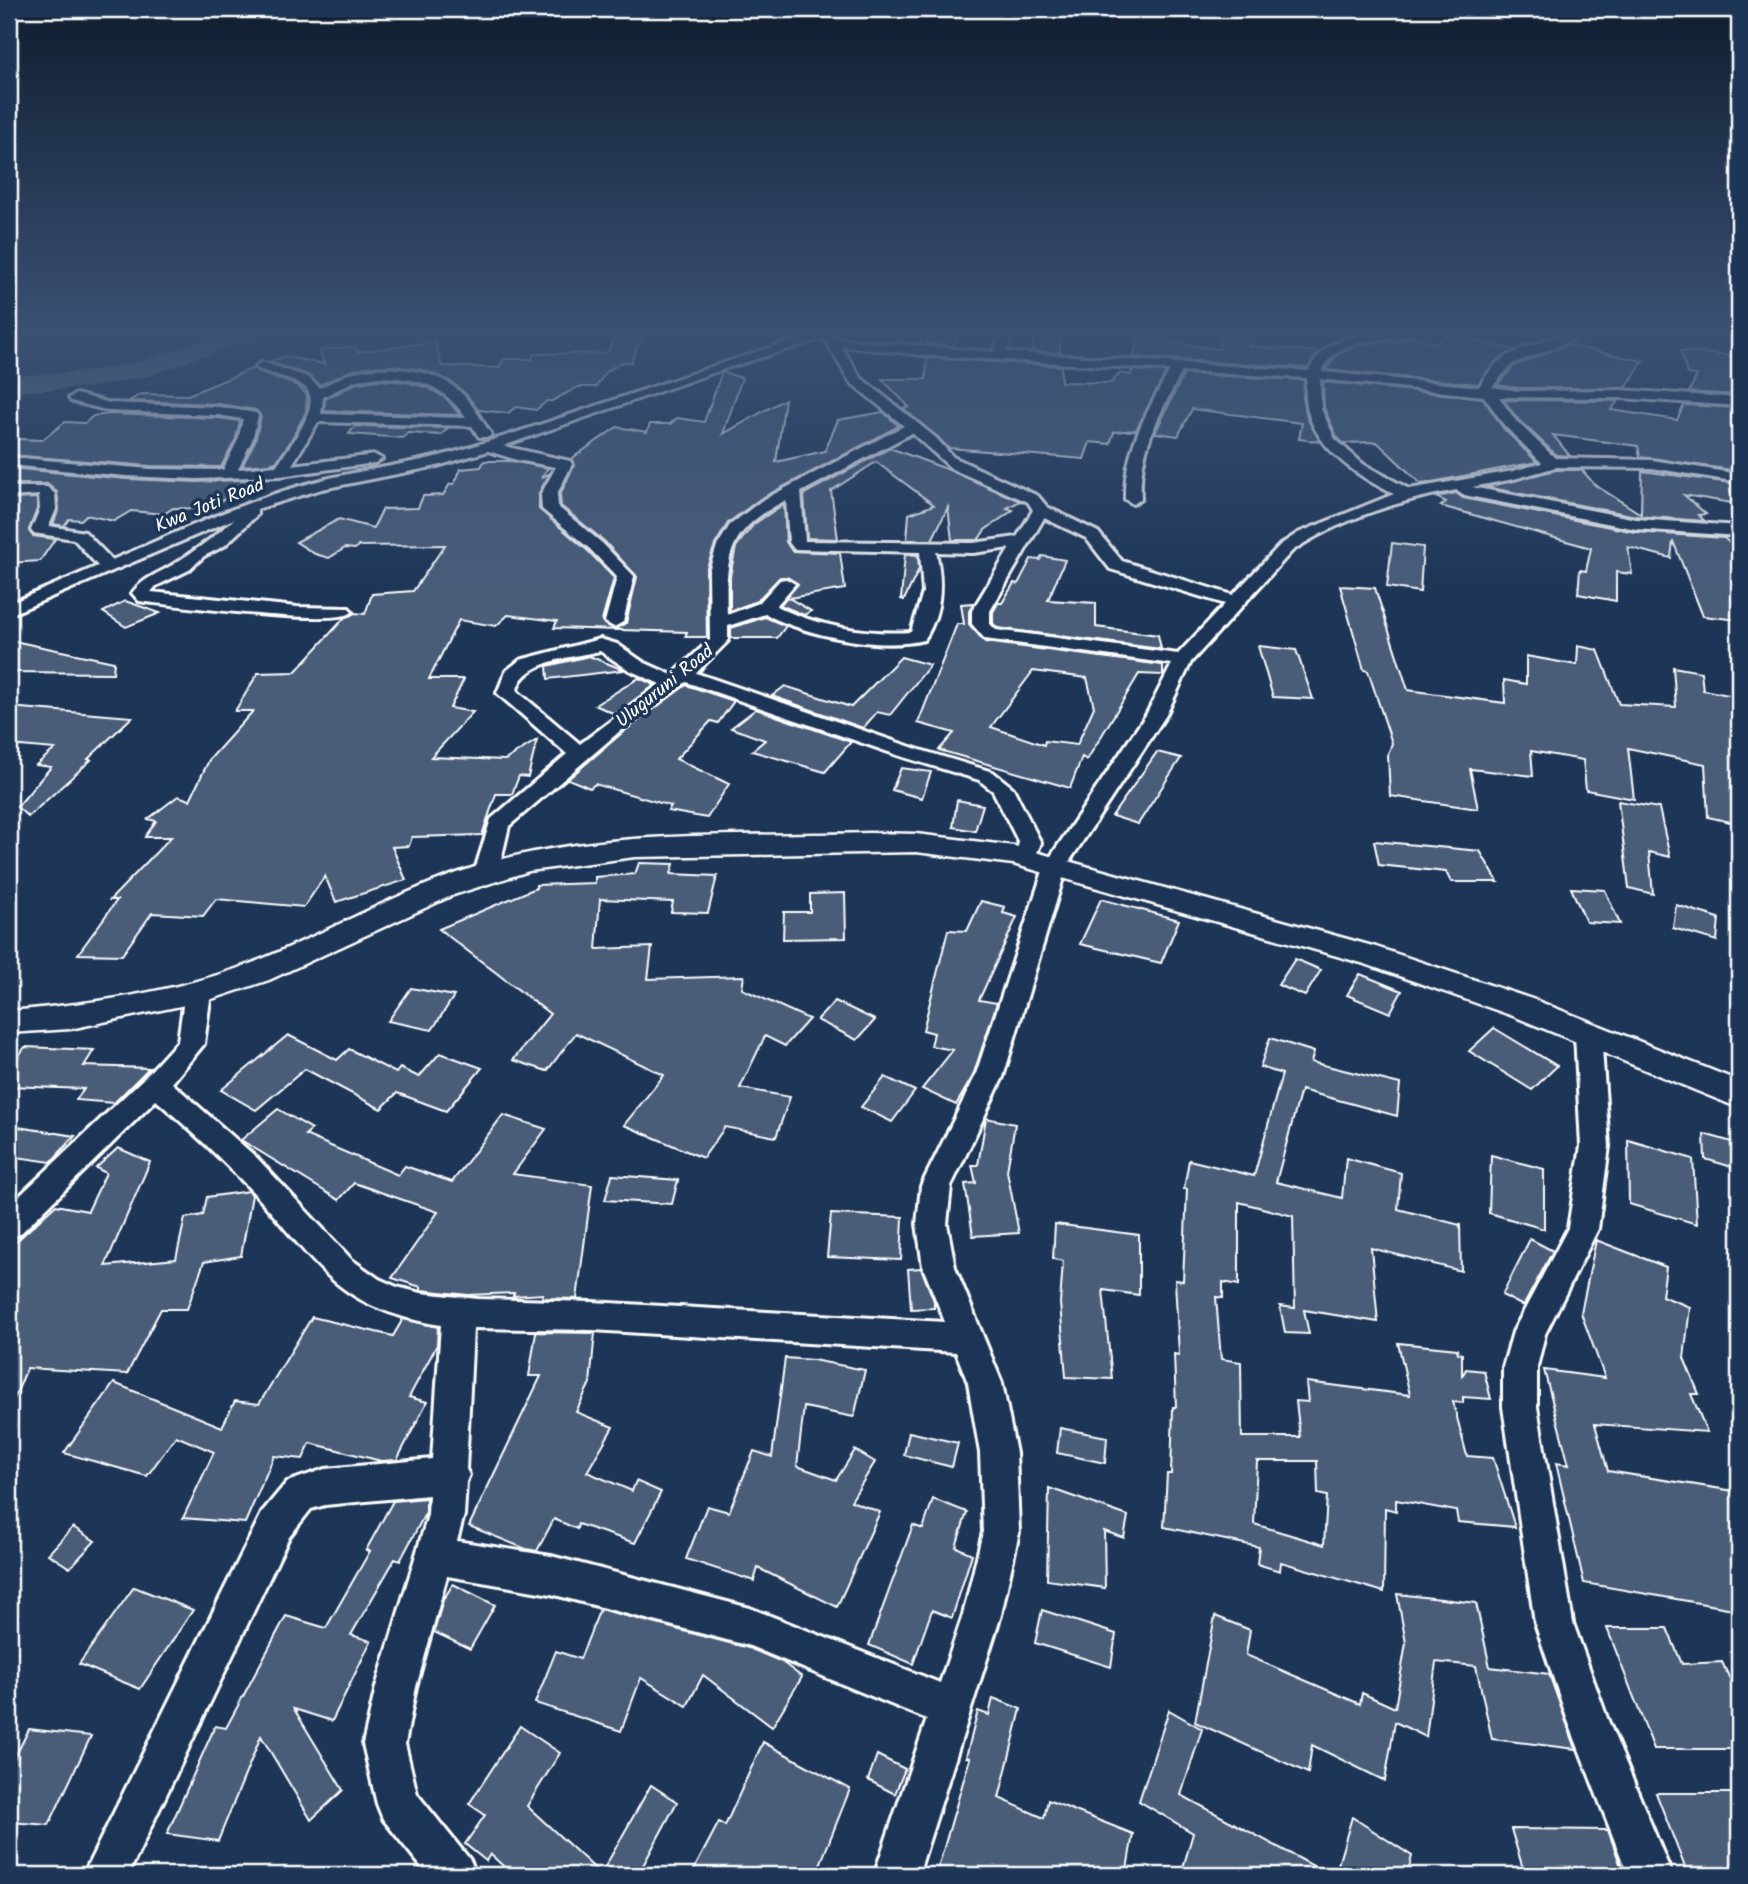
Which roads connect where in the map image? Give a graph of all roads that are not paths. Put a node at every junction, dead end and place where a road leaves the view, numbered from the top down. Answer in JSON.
{"nodes":[{"id":1,"x":250,"y":420,"type":"edge"},
{"id":2,"x":313,"y":420,"type":"edge"},
{"id":3,"x":334,"y":420,"type":"edge"},
{"id":4,"x":473,"y":420,"type":"edge"},
{"id":5,"x":571,"y":420,"type":"edge"},
{"id":6,"x":904,"y":420,"type":"edge"},
{"id":7,"x":1151,"y":420,"type":"edge"},
{"id":8,"x":1317,"y":420,"type":"edge"},
{"id":9,"x":1508,"y":420,"type":"edge"},
{"id":10,"x":912,"y":427,"type":"junction"},
{"id":11,"x":482,"y":434,"type":"junction"},
{"id":12,"x":9,"y":461,"type":"edge"},
{"id":13,"x":1550,"y":462,"type":"junction"},
{"id":14,"x":285,"y":471,"type":"junction"},
{"id":15,"x":228,"y":474,"type":"junction"},
{"id":16,"x":1739,"y":478,"type":"edge"},
{"id":17,"x":1450,"y":487,"type":"junction"},
{"id":18,"x":793,"y":491,"type":"junction"},
{"id":19,"x":9,"y":492,"type":"edge"},
{"id":20,"x":1406,"y":494,"type":"junction"},
{"id":21,"x":1133,"y":499,"type":"dead end"},
{"id":22,"x":261,"y":502,"type":"junction"},
{"id":23,"x":242,"y":509,"type":"junction"},
{"id":24,"x":1041,"y":510,"type":"junction"},
{"id":25,"x":1739,"y":531,"type":"edge"},
{"id":26,"x":1023,"y":541,"type":"junction"},
{"id":27,"x":928,"y":547,"type":"junction"},
{"id":28,"x":110,"y":567,"type":"junction"},
{"id":29,"x":786,"y":584,"type":"dead end"},
{"id":30,"x":1238,"y":601,"type":"junction"},
{"id":31,"x":766,"y":608,"type":"junction"},
{"id":32,"x":9,"y":610,"type":"edge"},
{"id":33,"x":344,"y":612,"type":"dead end"},
{"id":34,"x":614,"y":622,"type":"dead end"},
{"id":35,"x":720,"y":622,"type":"junction"},
{"id":36,"x":1183,"y":660,"type":"junction"},
{"id":37,"x":679,"y":679,"type":"junction"},
{"id":38,"x":579,"y":754,"type":"junction"},
{"id":39,"x":1040,"y":861,"type":"junction"},
{"id":40,"x":486,"y":873,"type":"junction"},
{"id":41,"x":198,"y":992,"type":"junction"},
{"id":42,"x":9,"y":1022,"type":"edge"},
{"id":43,"x":1588,"y":1034,"type":"junction"},
{"id":44,"x":155,"y":1084,"type":"junction"},
{"id":45,"x":1739,"y":1095,"type":"edge"},
{"id":46,"x":9,"y":1225,"type":"edge"},
{"id":47,"x":458,"y":1314,"type":"junction"},
{"id":48,"x":967,"y":1338,"type":"junction"},
{"id":49,"x":451,"y":1475,"type":"junction"},
{"id":50,"x":436,"y":1556,"type":"junction"},
{"id":51,"x":951,"y":1708,"type":"junction"},
{"id":52,"x":105,"y":1875,"type":"edge"},
{"id":53,"x":454,"y":1875,"type":"edge"},
{"id":54,"x":896,"y":1875,"type":"edge"},
{"id":55,"x":1650,"y":1875,"type":"edge"}],
"edges":[{"from":1,"to":15,"type":"street"},
{"from":2,"to":14,"type":"street"},
{"from":3,"to":11,"type":"street"},
{"from":4,"to":11,"type":"street"},
{"from":5,"to":11,"type":"street","name":"Kwa Joti Road"},
{"from":6,"to":10,"type":"street"},
{"from":7,"to":21,"type":"street"},
{"from":8,"to":20,"type":"street"},
{"from":9,"to":13,"type":"street"},
{"from":10,"to":18,"type":"street","name":"Uluguruni Road"},
{"from":10,"to":24,"type":"street"},
{"from":11,"to":14,"type":"street"},
{"from":11,"to":22,"type":"street","name":"Kwa Joti Road"},
{"from":11,"to":34,"type":"street"},
{"from":12,"to":15,"type":"street"},
{"from":13,"to":16,"type":"street"},
{"from":13,"to":17,"type":"street"},
{"from":14,"to":15,"type":"street"},
{"from":14,"to":23,"type":"street"},
{"from":17,"to":20,"type":"street"},
{"from":17,"to":25,"type":"street"},
{"from":18,"to":27,"type":"street"},
{"from":18,"to":35,"type":"street","name":"Uluguruni Road"},
{"from":19,"to":28,"type":"street"},
{"from":20,"to":30,"type":"street"},
{"from":22,"to":23,"type":"street","name":"Kwa Joti Road"},
{"from":22,"to":33,"type":"street"},
{"from":23,"to":28,"type":"street","name":"Kwa Joti Road"},
{"from":24,"to":26,"type":"street"},
{"from":24,"to":30,"type":"street"},
{"from":26,"to":27,"type":"street"},
{"from":26,"to":36,"type":"street"},
{"from":27,"to":31,"type":"street"},
{"from":28,"to":32,"type":"street","name":"Kwa Joti Road"},
{"from":29,"to":31,"type":"street"},
{"from":30,"to":36,"type":"street"},
{"from":31,"to":35,"type":"street"},
{"from":35,"to":37,"type":"street","name":"Uluguruni Road"},
{"from":36,"to":39,"type":"street"},
{"from":37,"to":38,"type":"street","name":"Uluguruni Road"},
{"from":37,"to":38,"type":"street"},
{"from":37,"to":39,"type":"street"},
{"from":38,"to":40,"type":"street","name":"Uluguruni Road"},
{"from":39,"to":40,"type":"street"},
{"from":39,"to":43,"type":"street"},
{"from":39,"to":48,"type":"street"},
{"from":40,"to":41,"type":"street"},
{"from":41,"to":42,"type":"street"},
{"from":41,"to":44,"type":"street"},
{"from":43,"to":45,"type":"street"},
{"from":43,"to":55,"type":"street"},
{"from":44,"to":46,"type":"street"},
{"from":44,"to":47,"type":"street"},
{"from":47,"to":48,"type":"street"},
{"from":47,"to":49,"type":"street"},
{"from":48,"to":51,"type":"street"},
{"from":49,"to":50,"type":"street"},
{"from":49,"to":52,"type":"street"},
{"from":50,"to":51,"type":"street"},
{"from":50,"to":53,"type":"street"},
{"from":51,"to":54,"type":"street"}]}
